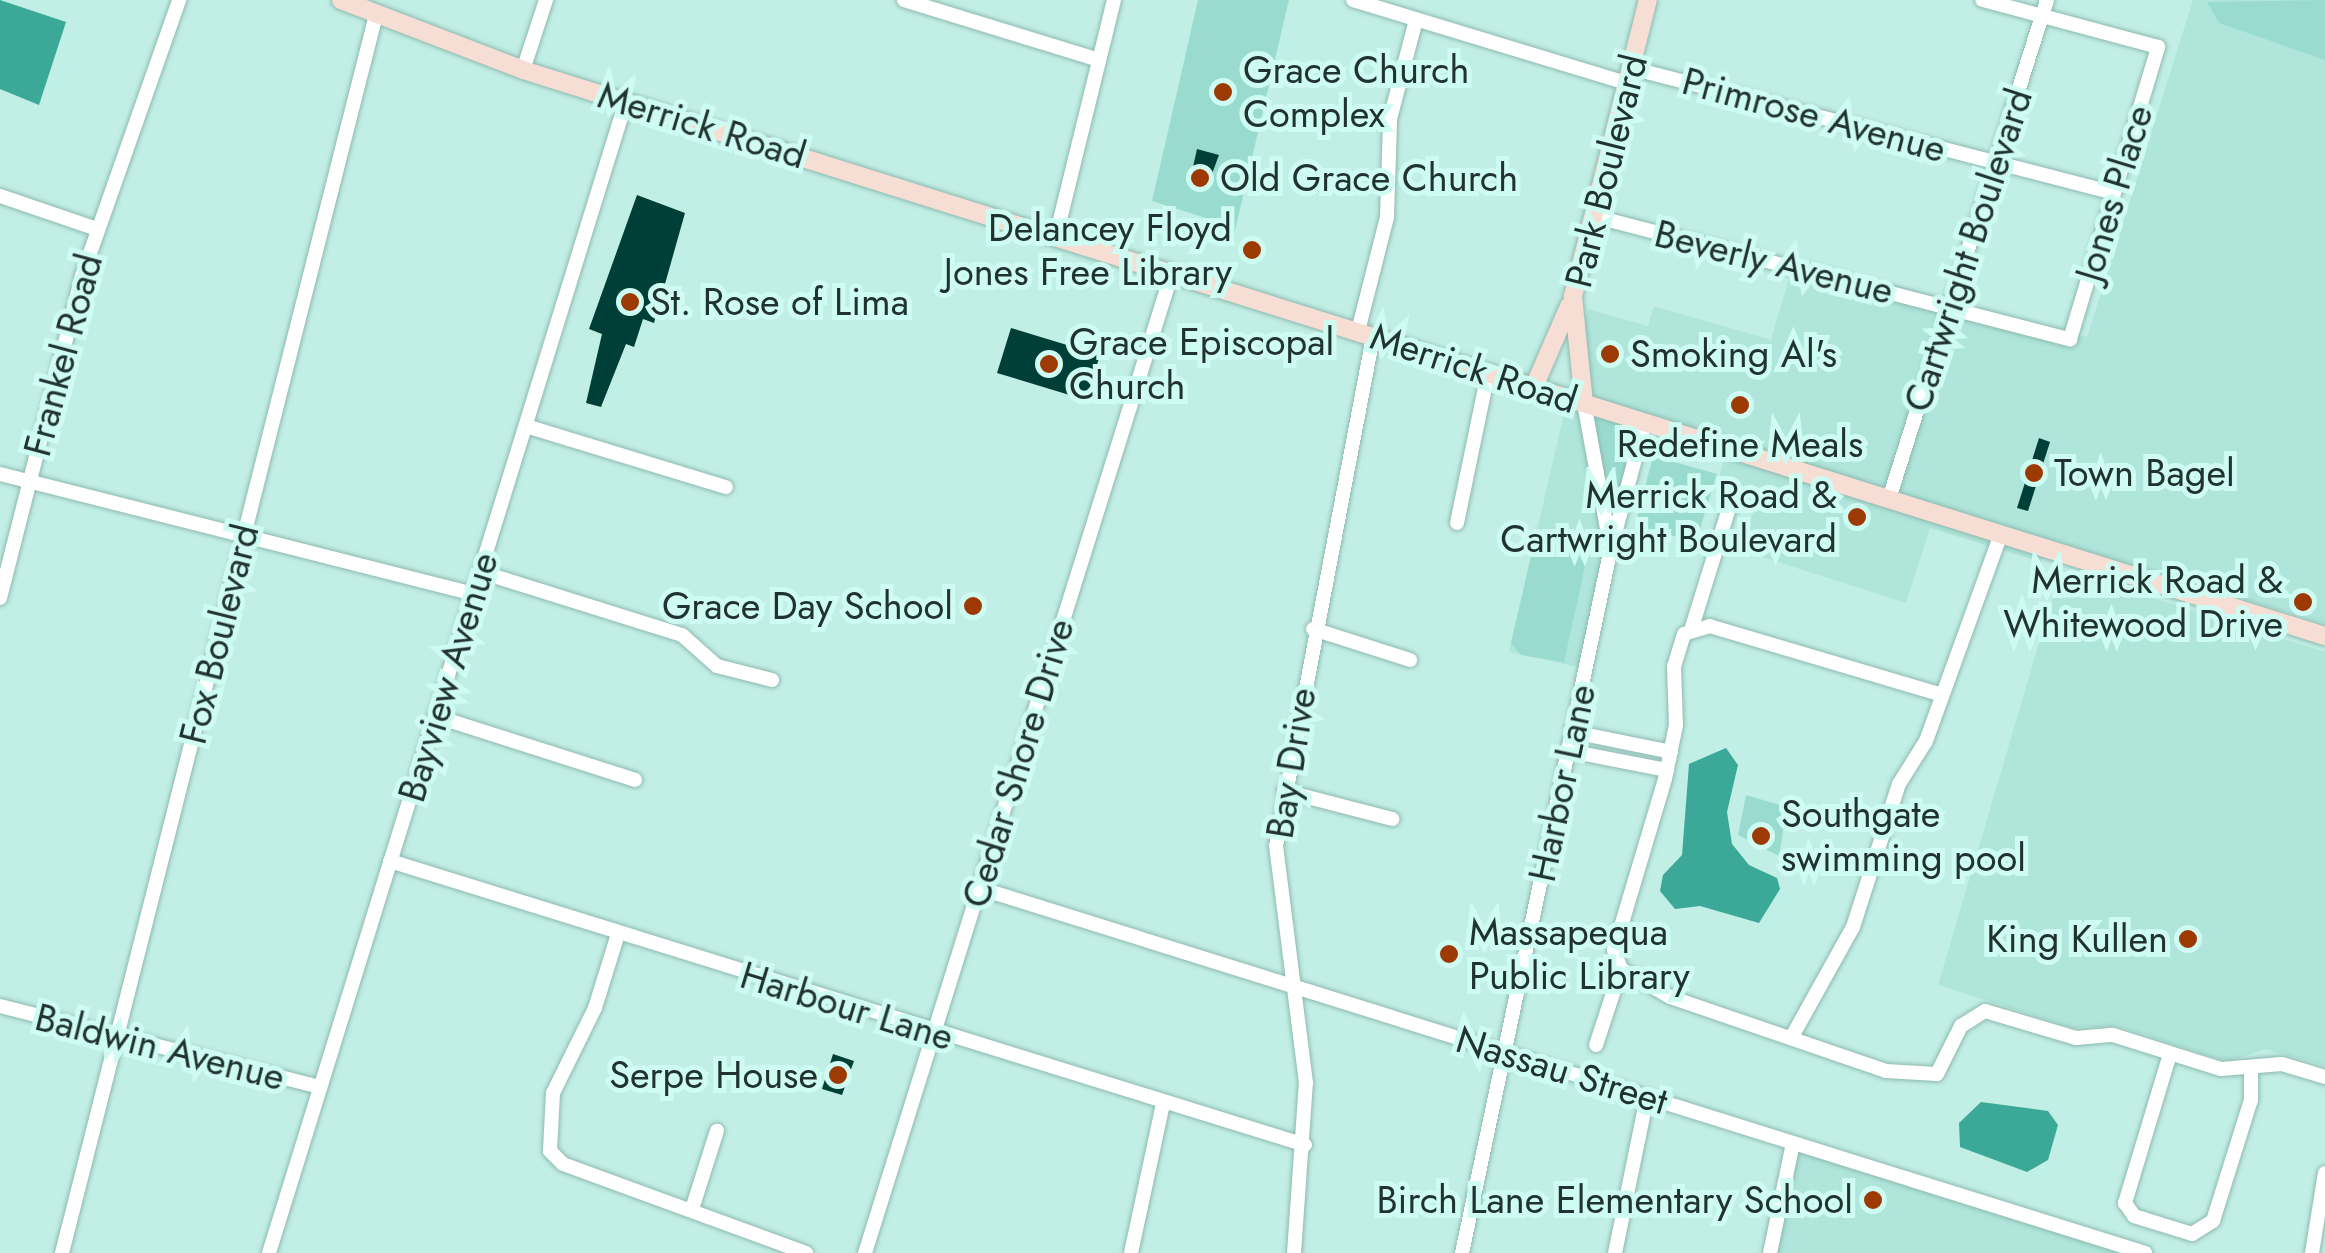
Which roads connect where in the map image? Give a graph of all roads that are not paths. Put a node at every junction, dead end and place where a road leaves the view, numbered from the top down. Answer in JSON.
{"nodes":[{"id":1,"x":179,"y":0,"type":"edge"},
{"id":2,"x":341,"y":0,"type":"edge"},
{"id":3,"x":546,"y":0,"type":"edge"},
{"id":4,"x":904,"y":0,"type":"edge"},
{"id":5,"x":1114,"y":0,"type":"edge"},
{"id":6,"x":1648,"y":0,"type":"edge"},
{"id":7,"x":1982,"y":0,"type":"edge"},
{"id":8,"x":2047,"y":0,"type":"edge"},
{"id":9,"x":1360,"y":1,"type":"edge"},
{"id":10,"x":376,"y":14,"type":"junction"},
{"id":11,"x":2042,"y":16,"type":"junction"},
{"id":12,"x":1416,"y":20,"type":"junction"},
{"id":13,"x":1099,"y":60,"type":"junction"},
{"id":14,"x":522,"y":70,"type":"junction"},
{"id":15,"x":1629,"y":75,"type":"junction"},
{"id":16,"x":626,"y":101,"type":"junction"},
{"id":17,"x":1997,"y":163,"type":"junction"},
{"id":18,"x":2113,"y":192,"type":"junction"},
{"id":19,"x":0,"y":196,"type":"edge"},
{"id":20,"x":1593,"y":216,"type":"junction"},
{"id":21,"x":98,"y":229,"type":"junction"},
{"id":22,"x":1056,"y":236,"type":"junction"},
{"id":23,"x":1172,"y":273,"type":"junction"},
{"id":24,"x":1572,"y":296,"type":"junction"},
{"id":25,"x":1951,"y":307,"type":"junction"},
{"id":26,"x":1365,"y":334,"type":"junction"},
{"id":27,"x":2070,"y":338,"type":"joint"},
{"id":28,"x":1488,"y":373,"type":"junction"},
{"id":29,"x":1534,"y":387,"type":"junction"},
{"id":30,"x":1584,"y":403,"type":"junction"},
{"id":31,"x":1645,"y":422,"type":"junction"},
{"id":32,"x":526,"y":426,"type":"junction"},
{"id":33,"x":0,"y":474,"type":"edge"},
{"id":34,"x":30,"y":481,"type":"junction"},
{"id":35,"x":726,"y":487,"type":"dead end"},
{"id":36,"x":1888,"y":499,"type":"junction"},
{"id":37,"x":1729,"y":508,"type":"dead end"},
{"id":38,"x":1457,"y":523,"type":"dead end"},
{"id":39,"x":2001,"y":534,"type":"junction"},
{"id":40,"x":244,"y":536,"type":"junction"},
{"id":41,"x":1611,"y":548,"type":"junction"},
{"id":42,"x":480,"y":572,"type":"junction"},
{"id":43,"x":474,"y":594,"type":"junction"},
{"id":44,"x":0,"y":598,"type":"edge"},
{"id":45,"x":1692,"y":627,"type":"junction"},
{"id":46,"x":1313,"y":629,"type":"junction"},
{"id":47,"x":2325,"y":636,"type":"edge"},
{"id":48,"x":1410,"y":660,"type":"dead end"},
{"id":49,"x":772,"y":680,"type":"dead end"},
{"id":50,"x":1939,"y":694,"type":"junction"},
{"id":51,"x":436,"y":716,"type":"junction"},
{"id":52,"x":1573,"y":732,"type":"junction"},
{"id":53,"x":1569,"y":751,"type":"junction"},
{"id":54,"x":1671,"y":752,"type":"junction"},
{"id":55,"x":1668,"y":770,"type":"junction"},
{"id":56,"x":635,"y":780,"type":"dead end"},
{"id":57,"x":1284,"y":791,"type":"junction"},
{"id":58,"x":1392,"y":819,"type":"dead end"},
{"id":59,"x":390,"y":861,"type":"junction"},
{"id":60,"x":980,"y":888,"type":"junction"},
{"id":61,"x":618,"y":934,"type":"junction"},
{"id":62,"x":1621,"y":969,"type":"junction"},
{"id":63,"x":1291,"y":985,"type":"junction"},
{"id":64,"x":0,"y":1006,"type":"edge"},
{"id":65,"x":934,"y":1033,"type":"junction"},
{"id":66,"x":1794,"y":1033,"type":"junction"},
{"id":67,"x":117,"y":1036,"type":"junction"},
{"id":68,"x":1596,"y":1046,"type":"dead end"},
{"id":69,"x":1504,"y":1052,"type":"junction"},
{"id":70,"x":2170,"y":1054,"type":"junction"},
{"id":71,"x":2251,"y":1070,"type":"junction"},
{"id":72,"x":2325,"y":1076,"type":"edge"},
{"id":73,"x":320,"y":1087,"type":"junction"},
{"id":74,"x":1648,"y":1097,"type":"junction"},
{"id":75,"x":1163,"y":1104,"type":"junction"},
{"id":76,"x":717,"y":1132,"type":"dead end"},
{"id":77,"x":1793,"y":1143,"type":"junction"},
{"id":78,"x":1305,"y":1146,"type":"junction"},
{"id":79,"x":2325,"y":1174,"type":"edge"},
{"id":80,"x":693,"y":1206,"type":"junction"},
{"id":81,"x":2320,"y":1219,"type":"edge"},
{"id":82,"x":62,"y":1253,"type":"edge"},
{"id":83,"x":269,"y":1253,"type":"edge"},
{"id":84,"x":806,"y":1253,"type":"edge"},
{"id":85,"x":865,"y":1253,"type":"edge"},
{"id":86,"x":1130,"y":1253,"type":"edge"},
{"id":87,"x":1294,"y":1253,"type":"edge"},
{"id":88,"x":1462,"y":1253,"type":"edge"},
{"id":89,"x":1616,"y":1253,"type":"edge"},
{"id":90,"x":1770,"y":1253,"type":"edge"},
{"id":91,"x":2145,"y":1253,"type":"edge"},
{"id":92,"x":2312,"y":1253,"type":"edge"}],
"edges":[{"from":1,"to":21,"type":"street","name":"Frankel Road"},
{"from":2,"to":10,"type":"main road","name":"Merrick Road"},
{"from":3,"to":14,"type":"street"},
{"from":4,"to":13,"type":"street"},
{"from":5,"to":13,"type":"street"},
{"from":6,"to":15,"type":"main road","name":"Park Boulevard"},
{"from":7,"to":11,"type":"street"},
{"from":8,"to":11,"type":"street","name":"Cartwright Boulevard"},
{"from":9,"to":12,"type":"street","name":"Primrose Avenue"},
{"from":10,"to":14,"type":"main road","name":"Merrick Road"},
{"from":10,"to":40,"type":"street","name":"Fox Boulevard"},
{"from":11,"to":17,"type":"street","name":"Cartwright Boulevard"},
{"from":11,"to":18,"type":"street","name":"Jones Place"},
{"from":12,"to":15,"type":"street","name":"Primrose Avenue"},
{"from":12,"to":26,"type":"street","name":"Bay Drive"},
{"from":13,"to":22,"type":"street"},
{"from":14,"to":16,"type":"main road","name":"Merrick Road"},
{"from":15,"to":17,"type":"street","name":"Primrose Avenue"},
{"from":15,"to":20,"type":"main road","name":"Park Boulevard"},
{"from":16,"to":22,"type":"main road","name":"Merrick Road"},
{"from":16,"to":32,"type":"street","name":"Bayview Avenue"},
{"from":17,"to":18,"type":"street","name":"Primrose Avenue"},
{"from":17,"to":25,"type":"street","name":"Cartwright Boulevard"},
{"from":18,"to":27,"type":"street","name":"Jones Place"},
{"from":19,"to":21,"type":"street"},
{"from":20,"to":24,"type":"main road","name":"Park Boulevard"},
{"from":20,"to":25,"type":"street","name":"Beverly Avenue"},
{"from":21,"to":34,"type":"street","name":"Frankel Road"},
{"from":22,"to":23,"type":"main road","name":"Merrick Road"},
{"from":23,"to":26,"type":"main road","name":"Merrick Road"},
{"from":23,"to":60,"type":"street","name":"Cedar Shore Drive"},
{"from":24,"to":29,"type":"main road"},
{"from":24,"to":30,"type":"main road","name":"Park Boulevard"},
{"from":25,"to":27,"type":"street","name":"Beverly Avenue"},
{"from":25,"to":36,"type":"street","name":"Cartwright Boulevard"},
{"from":26,"to":28,"type":"main road","name":"Merrick Road"},
{"from":26,"to":46,"type":"street","name":"Bay Drive"},
{"from":28,"to":29,"type":"main road","name":"Merrick Road"},
{"from":28,"to":38,"type":"street"},
{"from":29,"to":30,"type":"main road","name":"Merrick Road"},
{"from":30,"to":31,"type":"main road","name":"Merrick Road"},
{"from":30,"to":41,"type":"street","name":"Harbor Lane"},
{"from":31,"to":36,"type":"main road","name":"Merrick Road"},
{"from":31,"to":41,"type":"street","name":"Harbor Lane"},
{"from":32,"to":35,"type":"street"},
{"from":32,"to":42,"type":"street","name":"Bayview Avenue"},
{"from":33,"to":34,"type":"street"},
{"from":34,"to":40,"type":"street"},
{"from":34,"to":44,"type":"street","name":"Frankel Road"},
{"from":36,"to":39,"type":"main road","name":"Merrick Road"},
{"from":37,"to":45,"type":"street"},
{"from":39,"to":47,"type":"main road","name":"Merrick Road"},
{"from":39,"to":50,"type":"street"},
{"from":40,"to":43,"type":"street"},
{"from":40,"to":67,"type":"street","name":"Fox Boulevard"},
{"from":41,"to":52,"type":"street","name":"Harbor Lane"},
{"from":42,"to":43,"type":"street","name":"Bayview Avenue"},
{"from":42,"to":49,"type":"street"},
{"from":43,"to":51,"type":"street","name":"Bayview Avenue"},
{"from":45,"to":50,"type":"street"},
{"from":45,"to":54,"type":"street"},
{"from":46,"to":48,"type":"street"},
{"from":46,"to":57,"type":"street","name":"Bay Drive"},
{"from":50,"to":66,"type":"street"},
{"from":51,"to":56,"type":"street"},
{"from":51,"to":59,"type":"street","name":"Bayview Avenue"},
{"from":52,"to":53,"type":"street","name":"Harbor Lane"},
{"from":52,"to":54,"type":"street"},
{"from":53,"to":55,"type":"street"},
{"from":53,"to":69,"type":"street","name":"Harbor Lane"},
{"from":54,"to":55,"type":"street"},
{"from":55,"to":62,"type":"street"},
{"from":57,"to":58,"type":"street"},
{"from":57,"to":63,"type":"street","name":"Bay Drive"},
{"from":59,"to":61,"type":"street","name":"Harbour Lane"},
{"from":59,"to":73,"type":"street","name":"Bayview Avenue"},
{"from":60,"to":63,"type":"street","name":"Nassau Street"},
{"from":60,"to":65,"type":"street","name":"Cedar Shore Drive"},
{"from":61,"to":65,"type":"street","name":"Harbour Lane"},
{"from":61,"to":80,"type":"street"},
{"from":62,"to":66,"type":"street"},
{"from":62,"to":68,"type":"street"},
{"from":63,"to":69,"type":"street","name":"Nassau Street"},
{"from":63,"to":78,"type":"street","name":"Bay Drive"},
{"from":64,"to":67,"type":"street","name":"Baldwin Avenue"},
{"from":65,"to":75,"type":"street","name":"Harbour Lane"},
{"from":65,"to":85,"type":"street","name":"Cedar Shore Drive"},
{"from":66,"to":70,"type":"street"},
{"from":67,"to":73,"type":"street","name":"Baldwin Avenue"},
{"from":67,"to":82,"type":"street","name":"Fox Boulevard"},
{"from":69,"to":74,"type":"street","name":"Nassau Street"},
{"from":69,"to":88,"type":"street","name":"Harbor Lane"},
{"from":70,"to":71,"type":"street"},
{"from":70,"to":71,"type":"street"},
{"from":71,"to":72,"type":"street"},
{"from":73,"to":83,"type":"street","name":"Bayview Avenue"},
{"from":74,"to":77,"type":"street","name":"Nassau Street"},
{"from":74,"to":89,"type":"street"},
{"from":75,"to":78,"type":"street","name":"Harbour Lane"},
{"from":75,"to":86,"type":"street"},
{"from":76,"to":80,"type":"street"},
{"from":77,"to":90,"type":"street"},
{"from":77,"to":91,"type":"street","name":"Nassau Street"},
{"from":78,"to":87,"type":"street","name":"Bay Drive"},
{"from":79,"to":81,"type":"street"},
{"from":80,"to":84,"type":"street"},
{"from":81,"to":92,"type":"street"}]}
